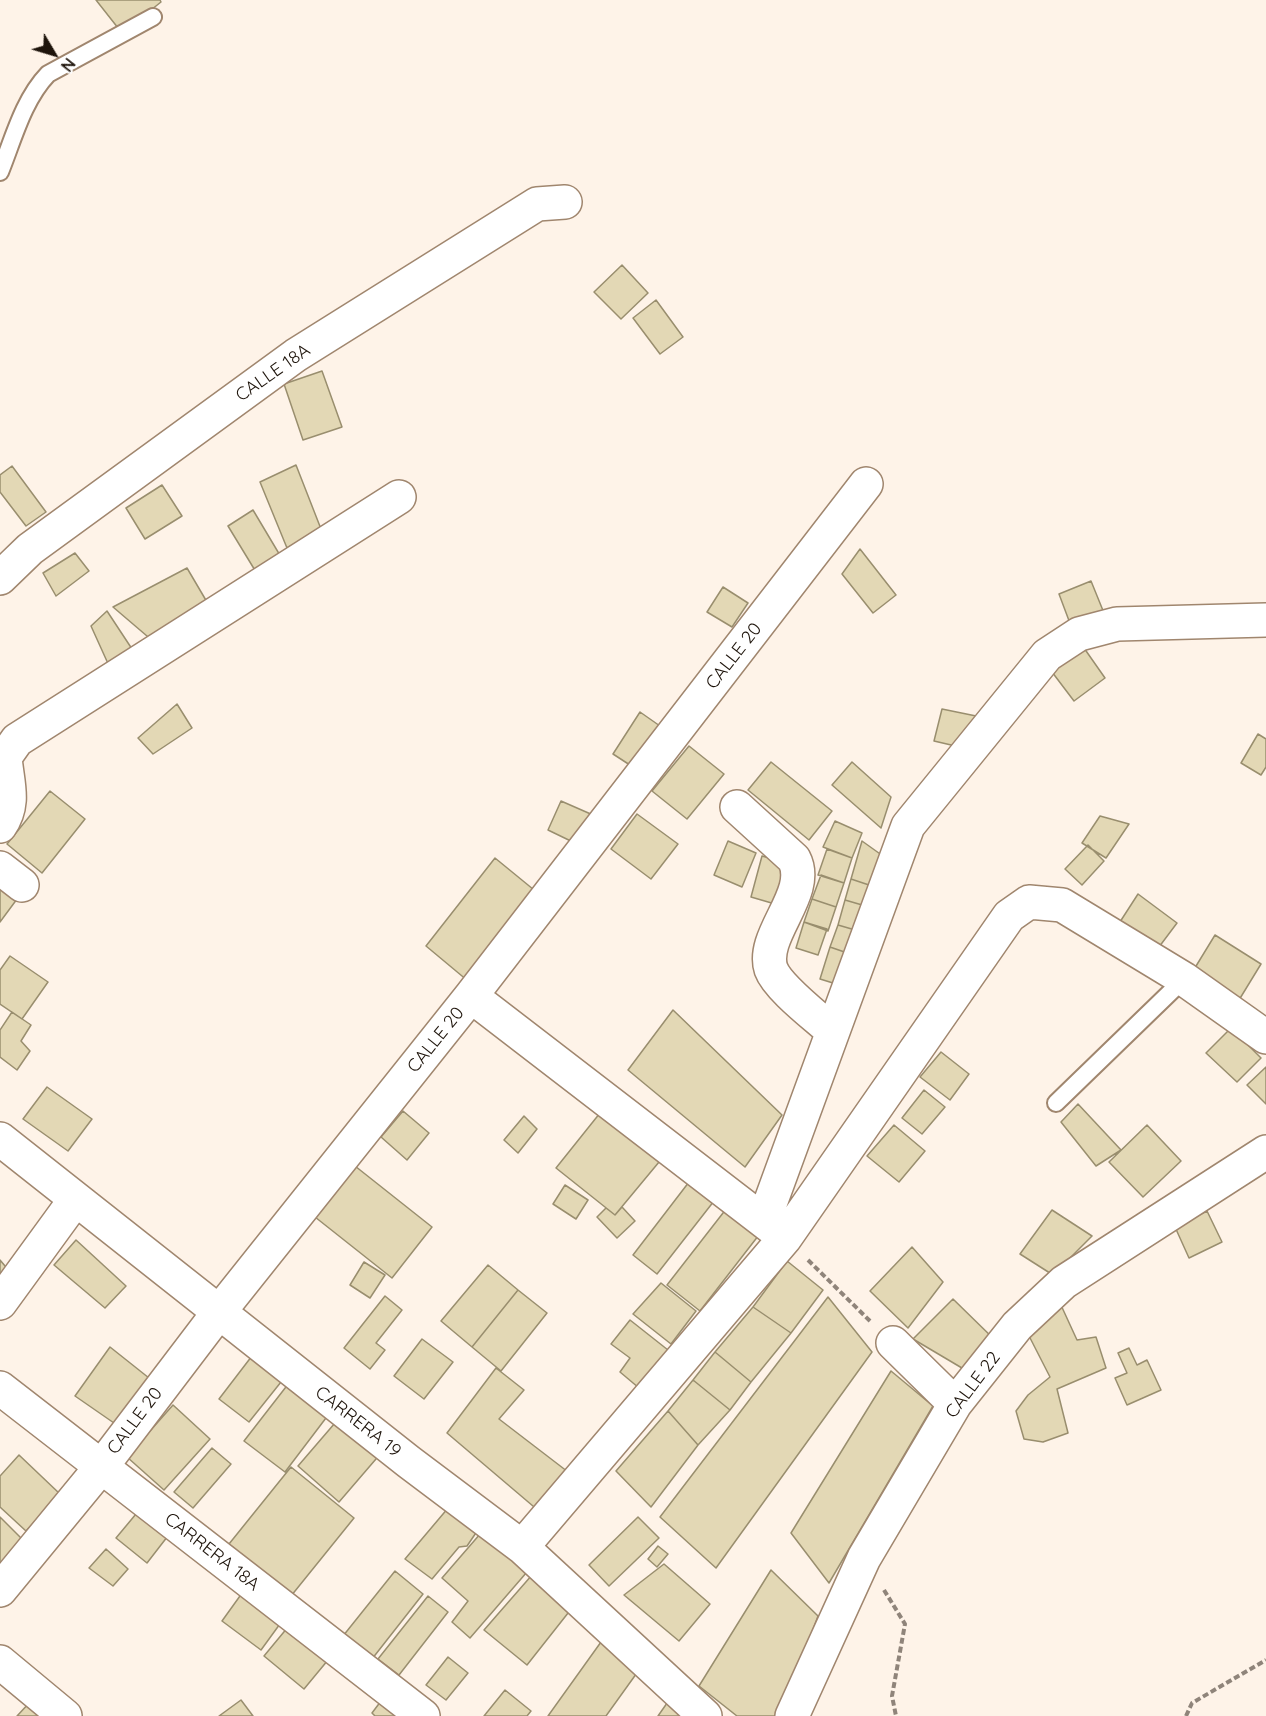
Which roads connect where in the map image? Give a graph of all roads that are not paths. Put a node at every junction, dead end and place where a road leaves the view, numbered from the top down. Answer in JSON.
{"nodes":[{"id":1,"x":153,"y":17,"type":"dead end"},
{"id":2,"x":0,"y":172,"type":"edge"},
{"id":3,"x":565,"y":202,"type":"dead end"},
{"id":4,"x":866,"y":484,"type":"dead end"},
{"id":5,"x":399,"y":497,"type":"dead end"},
{"id":6,"x":0,"y":578,"type":"edge"},
{"id":7,"x":1266,"y":620,"type":"edge"},
{"id":8,"x":736,"y":807,"type":"dead end"},
{"id":9,"x":0,"y":826,"type":"edge"},
{"id":10,"x":1184,"y":979,"type":"junction"},
{"id":11,"x":471,"y":996,"type":"junction"},
{"id":12,"x":832,"y":1031,"type":"junction"},
{"id":13,"x":1266,"y":1037,"type":"edge"},
{"id":14,"x":1056,"y":1103,"type":"dead end"},
{"id":15,"x":0,"y":1139,"type":"edge"},
{"id":16,"x":1266,"y":1152,"type":"edge"},
{"id":17,"x":75,"y":1200,"type":"junction"},
{"id":18,"x":774,"y":1229,"type":"junction"},
{"id":19,"x":0,"y":1303,"type":"edge"},
{"id":20,"x":219,"y":1312,"type":"junction"},
{"id":21,"x":893,"y":1343,"type":"road end"},
{"id":22,"x":0,"y":1388,"type":"edge"},
{"id":23,"x":955,"y":1404,"type":"junction"},
{"id":24,"x":102,"y":1466,"type":"junction"},
{"id":25,"x":522,"y":1547,"type":"junction"},
{"id":26,"x":0,"y":1590,"type":"edge"},
{"id":27,"x":0,"y":1662,"type":"edge"},
{"id":28,"x":65,"y":1716,"type":"edge"},
{"id":29,"x":423,"y":1716,"type":"edge"},
{"id":30,"x":705,"y":1716,"type":"edge"},
{"id":31,"x":792,"y":1716,"type":"edge"}],
"edges":[{"from":1,"to":2,"type":"lane"},
{"from":3,"to":6,"type":"street","name":"CALLE 18A"},
{"from":4,"to":11,"type":"street","name":"CALLE 20"},
{"from":5,"to":9,"type":"street"},
{"from":7,"to":12,"type":"street"},
{"from":8,"to":12,"type":"street"},
{"from":10,"to":13,"type":"street"},
{"from":10,"to":14,"type":"lane"},
{"from":10,"to":18,"type":"street"},
{"from":11,"to":18,"type":"street"},
{"from":11,"to":20,"type":"street","name":"CALLE 20"},
{"from":12,"to":18,"type":"street"},
{"from":15,"to":17,"type":"street","name":"CARRERA 19"},
{"from":16,"to":23,"type":"street","name":"CALLE 22"},
{"from":17,"to":19,"type":"street"},
{"from":17,"to":20,"type":"street","name":"CARRERA 19"},
{"from":18,"to":25,"type":"street"},
{"from":20,"to":24,"type":"street","name":"CALLE 20"},
{"from":20,"to":25,"type":"street","name":"CARRERA 19"},
{"from":21,"to":23,"type":"street"},
{"from":22,"to":24,"type":"street","name":"CARRERA 18A"},
{"from":23,"to":31,"type":"street","name":"CALLE 22"},
{"from":24,"to":26,"type":"street","name":"CALLE 20"},
{"from":24,"to":29,"type":"street","name":"CARRERA 18A"},
{"from":25,"to":30,"type":"street","name":"CARRERA 19"},
{"from":27,"to":28,"type":"street"}]}
